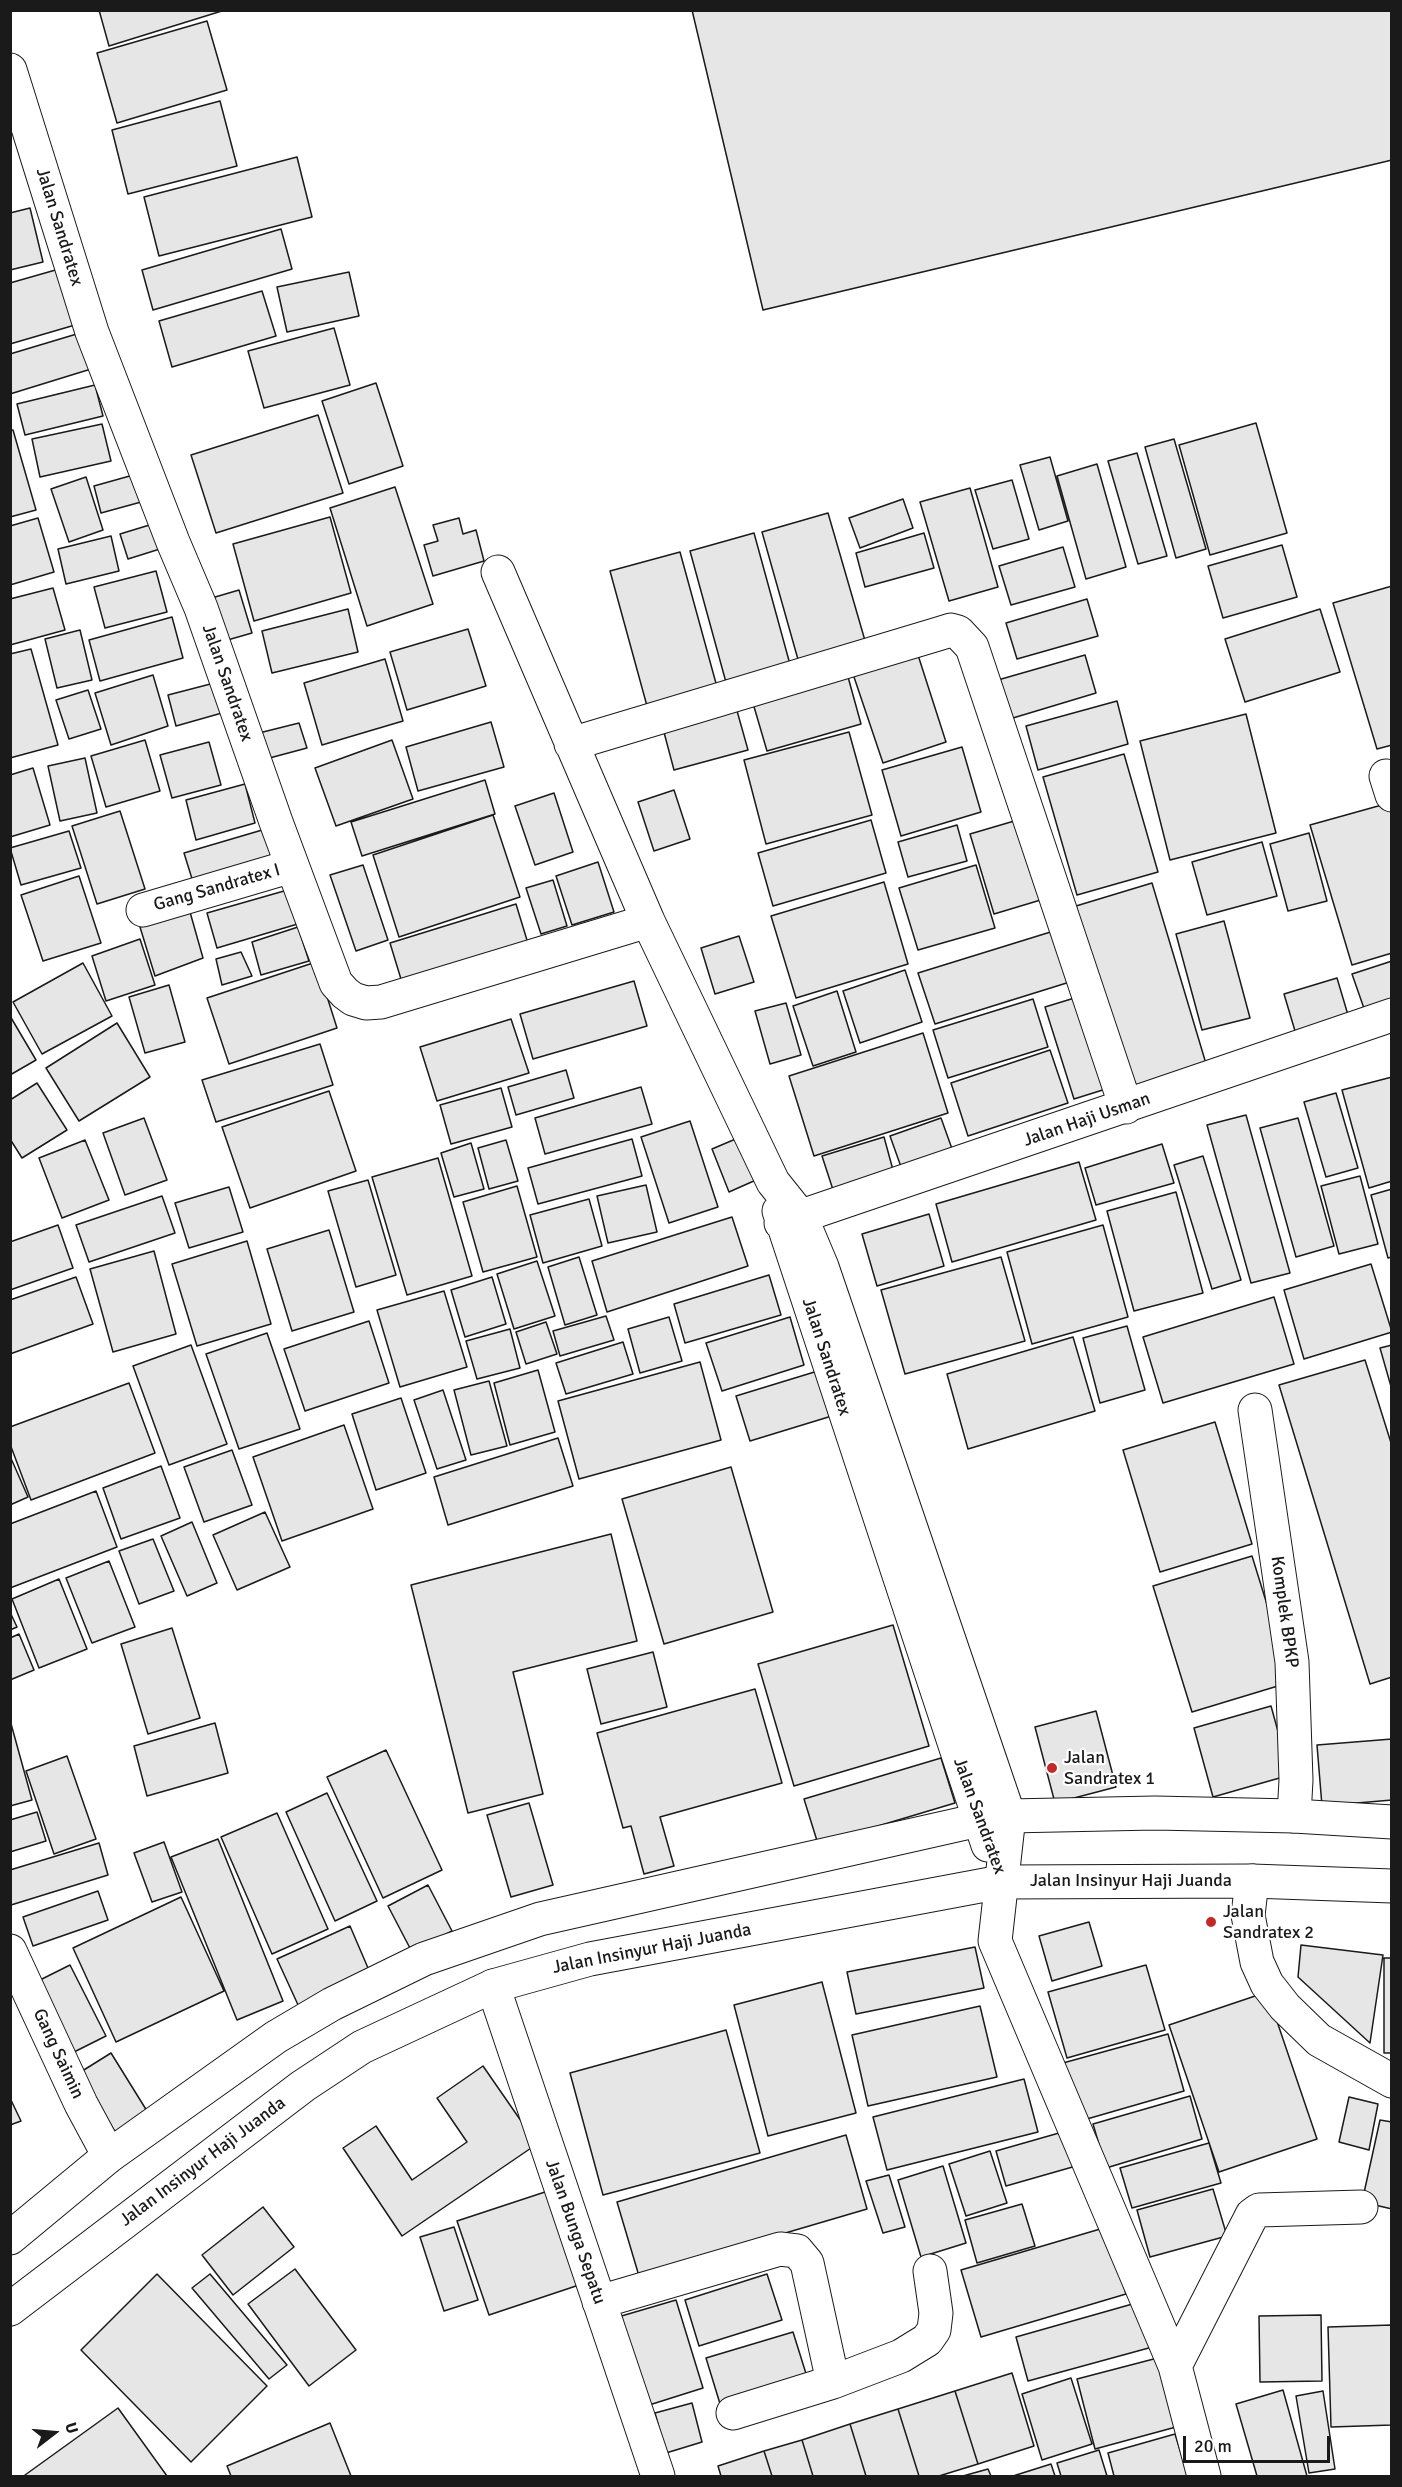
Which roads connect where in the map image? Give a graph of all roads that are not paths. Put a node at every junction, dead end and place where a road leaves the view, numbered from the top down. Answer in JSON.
{"nodes":[{"id":1,"x":10,"y":70,"type":"edge"},
{"id":2,"x":498,"y":572,"type":"dead end"},
{"id":3,"x":571,"y":744,"type":"junction"},
{"id":4,"x":292,"y":866,"type":"junction"},
{"id":5,"x":143,"y":910,"type":"dead end"},
{"id":6,"x":648,"y":921,"type":"junction"},
{"id":7,"x":1392,"y":1015,"type":"edge"},
{"id":8,"x":1126,"y":1107,"type":"junction"},
{"id":9,"x":791,"y":1220,"type":"junction"},
{"id":10,"x":1255,"y":1410,"type":"dead end"},
{"id":11,"x":1294,"y":1816,"type":"junction"},
{"id":12,"x":994,"y":1818,"type":"junction"},
{"id":13,"x":1392,"y":1822,"type":"edge"},
{"id":14,"x":1252,"y":1881,"type":"junction"},
{"id":15,"x":1001,"y":1882,"type":"junction"},
{"id":16,"x":1392,"y":1886,"type":"edge"},
{"id":17,"x":10,"y":1951,"type":"edge"},
{"id":18,"x":493,"y":1986,"type":"junction"},
{"id":19,"x":1392,"y":2081,"type":"edge"},
{"id":20,"x":109,"y":2156,"type":"junction"},
{"id":21,"x":1361,"y":2207,"type":"dead end"},
{"id":22,"x":10,"y":2238,"type":"edge"},
{"id":23,"x":930,"y":2271,"type":"dead end"},
{"id":24,"x":599,"y":2302,"type":"junction"},
{"id":25,"x":10,"y":2309,"type":"edge"},
{"id":26,"x":1176,"y":2366,"type":"junction"},
{"id":27,"x":833,"y":2382,"type":"junction"},
{"id":28,"x":733,"y":2413,"type":"dead end"},
{"id":29,"x":658,"y":2476,"type":"edge"},
{"id":30,"x":1204,"y":2476,"type":"edge"}],
"edges":[{"from":1,"to":4,"type":"main road","name":"Jalan Sandratex"},
{"from":2,"to":3,"type":"main road","name":"Jalan Sandratex"},
{"from":3,"to":6,"type":"main road","name":"Jalan Sandratex"},
{"from":3,"to":8,"type":"main road"},
{"from":4,"to":5,"type":"main road","name":"Gang Sandratex I"},
{"from":4,"to":6,"type":"main road","name":"Jalan Sandratex"},
{"from":6,"to":9,"type":"main road","name":"Jalan Sandratex"},
{"from":7,"to":8,"type":"main road","name":"Jalan Haji Usman"},
{"from":8,"to":9,"type":"main road","name":"Jalan Haji Usman"},
{"from":9,"to":12,"type":"main road","name":"Jalan Sandratex"},
{"from":10,"to":11,"type":"main road","name":"Komplek BPKP"},
{"from":11,"to":12,"type":"main road"},
{"from":11,"to":13,"type":"main road"},
{"from":12,"to":15,"type":"main road","name":"Jalan Sandratex"},
{"from":12,"to":20,"type":"main road"},
{"from":14,"to":15,"type":"main road","name":"Jalan Insinyur Haji Juanda"},
{"from":14,"to":16,"type":"main road","name":"Jalan Insinyur Haji Juanda"},
{"from":14,"to":19,"type":"main road"},
{"from":15,"to":18,"type":"main road","name":"Jalan Insinyur Haji Juanda"},
{"from":15,"to":26,"type":"main road","name":"Jalan Sandratex"},
{"from":17,"to":20,"type":"main road","name":"Gang Saimin"},
{"from":18,"to":24,"type":"main road","name":"Jalan Bunga Sepatu"},
{"from":18,"to":25,"type":"main road","name":"Jalan Insinyur Haji Juanda"},
{"from":20,"to":22,"type":"main road"},
{"from":21,"to":26,"type":"main road"},
{"from":23,"to":27,"type":"main road"},
{"from":24,"to":27,"type":"main road"},
{"from":24,"to":29,"type":"main road","name":"Jalan Bunga Sepatu"},
{"from":26,"to":30,"type":"main road","name":"Jalan Sandratex"},
{"from":27,"to":28,"type":"main road"}]}
